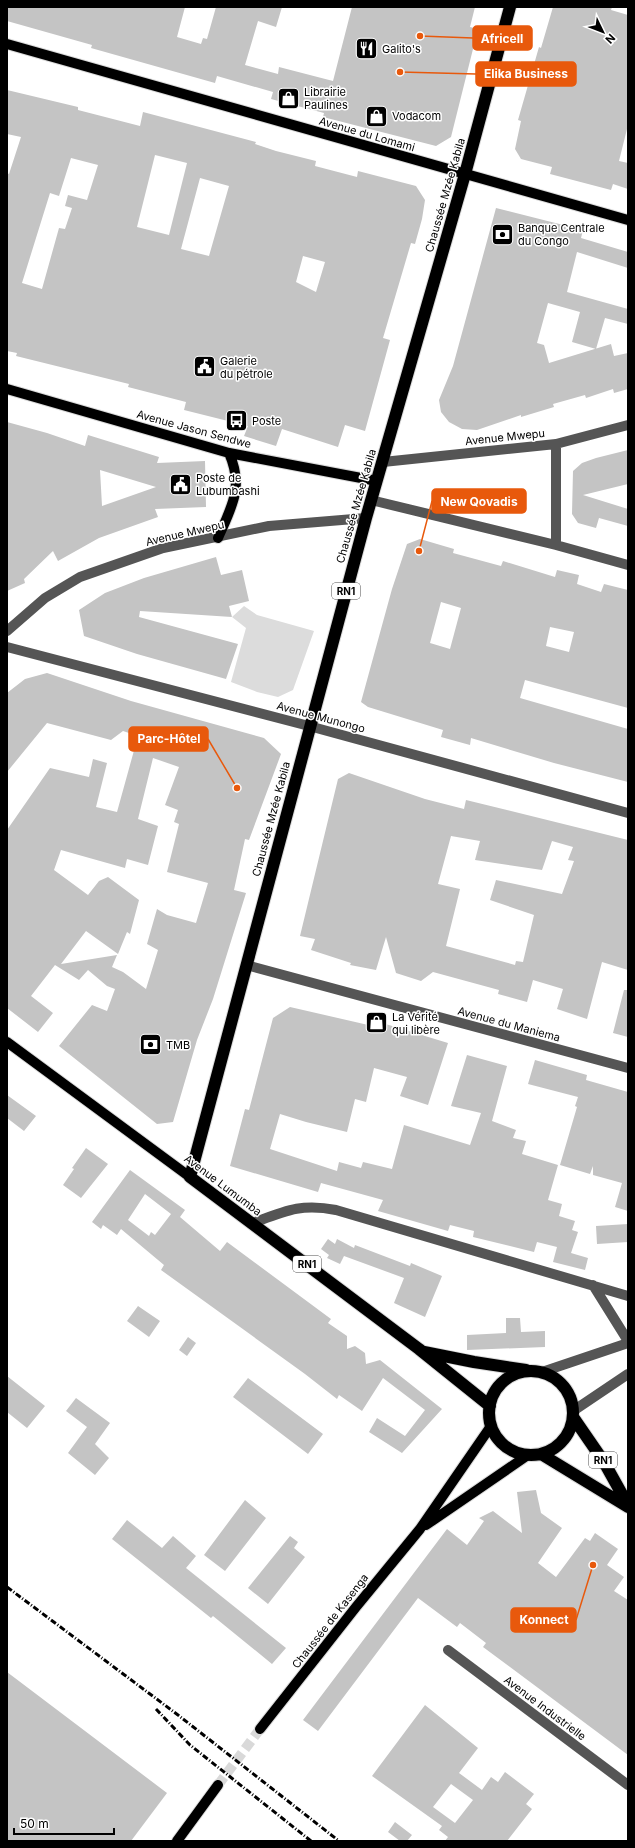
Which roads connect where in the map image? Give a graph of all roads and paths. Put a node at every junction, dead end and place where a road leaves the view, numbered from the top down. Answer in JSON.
{"nodes":[{"id":1,"x":510,"y":7,"type":"edge"},
{"id":2,"x":7,"y":44,"type":"edge"},
{"id":3,"x":465,"y":174,"type":"junction"},
{"id":4,"x":628,"y":220,"type":"edge"},
{"id":5,"x":7,"y":389,"type":"edge"},
{"id":6,"x":628,"y":425,"type":"edge"},
{"id":7,"x":556,"y":444,"type":"junction"},
{"id":8,"x":229,"y":453,"type":"junction"},
{"id":9,"x":383,"y":462,"type":"junction"},
{"id":10,"x":377,"y":481,"type":"junction"},
{"id":11,"x":372,"y":500,"type":"junction"},
{"id":12,"x":366,"y":518,"type":"junction"},
{"id":13,"x":218,"y":538,"type":"junction"},
{"id":14,"x":556,"y":545,"type":"junction"},
{"id":15,"x":628,"y":565,"type":"edge"},
{"id":16,"x":7,"y":631,"type":"edge"},
{"id":17,"x":7,"y":647,"type":"edge"},
{"id":18,"x":309,"y":726,"type":"junction"},
{"id":19,"x":628,"y":813,"type":"edge"},
{"id":20,"x":246,"y":965,"type":"junction"},
{"id":21,"x":7,"y":1042,"type":"edge"},
{"id":22,"x":628,"y":1068,"type":"edge"},
{"id":23,"x":190,"y":1177,"type":"junction"},
{"id":24,"x":253,"y":1223,"type":"junction"},
{"id":25,"x":593,"y":1285,"type":"junction"},
{"id":26,"x":628,"y":1296,"type":"edge"},
{"id":27,"x":628,"y":1342,"type":"edge"},
{"id":28,"x":423,"y":1352,"type":"junction"},
{"id":29,"x":536,"y":1371,"type":"junction"},
{"id":30,"x":628,"y":1374,"type":"edge"},
{"id":31,"x":490,"y":1406,"type":"junction"},
{"id":32,"x":573,"y":1414,"type":"junction"},
{"id":33,"x":491,"y":1426,"type":"junction"},
{"id":34,"x":541,"y":1454,"type":"junction"},
{"id":35,"x":528,"y":1455,"type":"junction"},
{"id":36,"x":628,"y":1506,"type":"edge"},
{"id":37,"x":420,"y":1530,"type":"junction"},
{"id":38,"x":448,"y":1650,"type":"dead end"},
{"id":39,"x":260,"y":1729,"type":"tunnel mouth"},
{"id":40,"x":218,"y":1785,"type":"tunnel mouth"},
{"id":41,"x":628,"y":1785,"type":"edge"},
{"id":42,"x":177,"y":1841,"type":"edge"}],
"edges":[{"from":1,"to":3,"type":"highway","name":"Chaussée Mzée Kabila","number":"RN1"},
{"from":2,"to":3,"type":"main road","name":"Avenue du Lomami"},
{"from":3,"to":4,"type":"main road","name":"Avenue du Lomami"},
{"from":3,"to":9,"type":"highway","name":"Chaussée Mzée Kabila","number":"RN1"},
{"from":5,"to":8,"type":"main road","name":"Avenue Jason Sendwe"},
{"from":6,"to":7,"type":"street","name":"Avenue Mwepu"},
{"from":7,"to":9,"type":"street","name":"Avenue Mwepu"},
{"from":7,"to":14,"type":"street"},
{"from":8,"to":10,"type":"main road","name":"Avenue Jason Sendwe"},
{"from":8,"to":13,"type":"main road"},
{"from":9,"to":10,"type":"highway","name":"Chaussée Mzée Kabila","number":"RN1"},
{"from":10,"to":11,"type":"highway","name":"Chaussée Mzée Kabila","number":"RN1"},
{"from":11,"to":12,"type":"highway","name":"Chaussée Mzée Kabila","number":"RN1"},
{"from":11,"to":14,"type":"street"},
{"from":12,"to":13,"type":"street","name":"Avenue Mwepu"},
{"from":12,"to":18,"type":"highway","name":"Chaussée Mzée Kabila","number":"RN1"},
{"from":13,"to":16,"type":"street","name":"Avenue Mwepu"},
{"from":14,"to":15,"type":"street"},
{"from":17,"to":18,"type":"street","name":"Avenue Munongo"},
{"from":18,"to":19,"type":"street","name":"Avenue Munongo"},
{"from":18,"to":20,"type":"highway","name":"Chaussée Mzée Kabila","number":"RN1"},
{"from":20,"to":22,"type":"street","name":"Avenue du Maniema"},
{"from":20,"to":23,"type":"highway","name":"Chaussée Mzée Kabila","number":"RN1"},
{"from":21,"to":23,"type":"main road","name":"Avenue Lumumba"},
{"from":23,"to":24,"type":"highway","name":"Avenue Lumumba","number":"RN1"},
{"from":24,"to":25,"type":"street"},
{"from":24,"to":28,"type":"highway","name":"Avenue Lumumba","number":"RN1"},
{"from":25,"to":26,"type":"street"},
{"from":25,"to":27,"type":"street"},
{"from":27,"to":29,"type":"street"},
{"from":28,"to":29,"type":"highway","name":"Avenue Lumumba","number":"RN1"},
{"from":28,"to":31,"type":"highway","name":"Avenue Lumumba","number":"RN1"},
{"from":29,"to":31,"type":"highway"},
{"from":29,"to":32,"type":"highway","name":"Avenue Lumumba","number":"RN1"},
{"from":30,"to":32,"type":"street"},
{"from":31,"to":33,"type":"highway"},
{"from":32,"to":34,"type":"highway"},
{"from":32,"to":36,"type":"highway","name":"Avenue Lumumba","number":"RN1"},
{"from":33,"to":35,"type":"highway"},
{"from":33,"to":37,"type":"main road"},
{"from":34,"to":35,"type":"highway"},
{"from":34,"to":36,"type":"highway","name":"Avenue Lumumba","number":"RN1"},
{"from":35,"to":37,"type":"main road"},
{"from":37,"to":39,"type":"main road","name":"Chaussée de Kasenga"},
{"from":38,"to":41,"type":"street","name":"Avenue Industrielle"},
{"from":40,"to":42,"type":"main road"}]}
